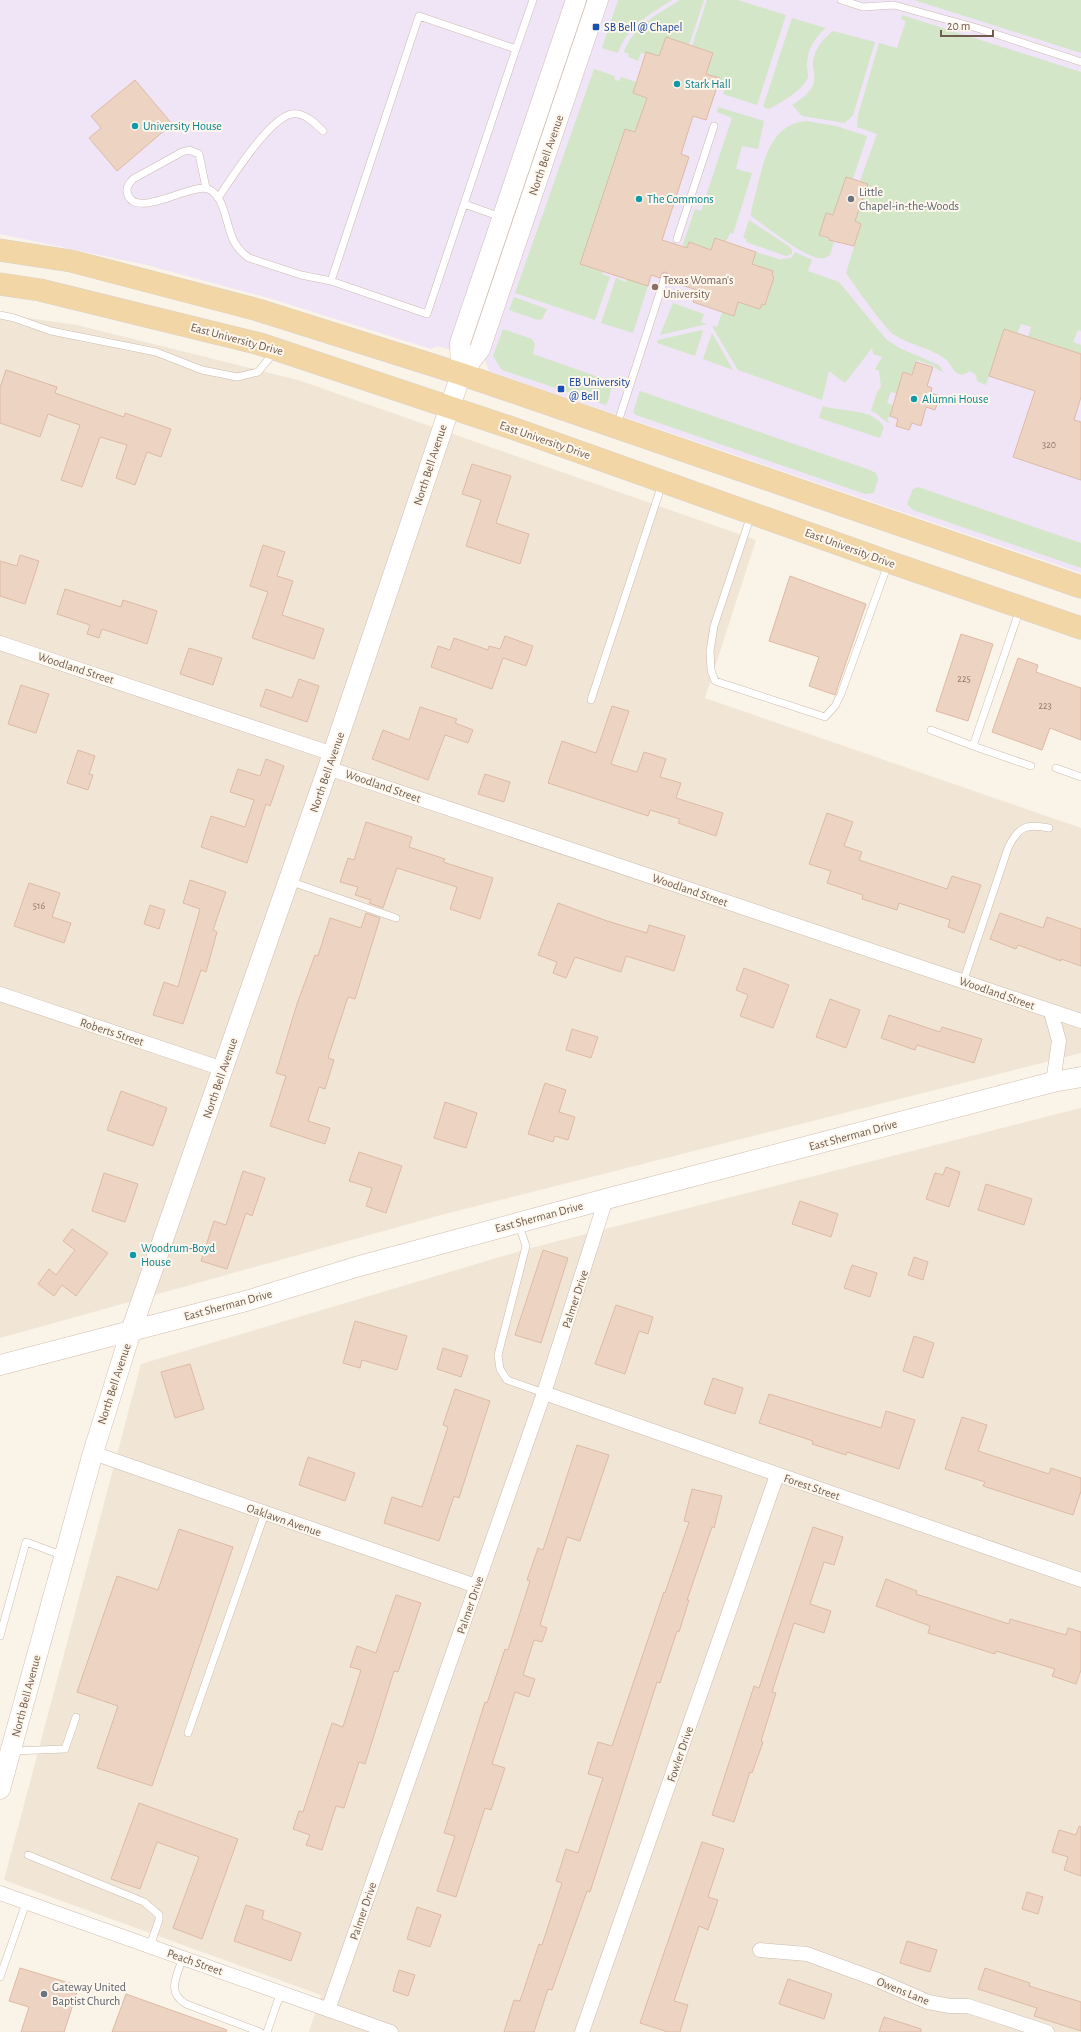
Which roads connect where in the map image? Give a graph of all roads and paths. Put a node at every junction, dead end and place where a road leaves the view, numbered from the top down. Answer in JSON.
{"nodes":[{"id":1,"x":533,"y":0,"type":"edge"},
{"id":2,"x":576,"y":0,"type":"edge"},
{"id":3,"x":598,"y":0,"type":"edge"},
{"id":4,"x":841,"y":0,"type":"edge"},
{"id":5,"x":516,"y":49,"type":"junction"},
{"id":6,"x":1081,"y":62,"type":"edge"},
{"id":7,"x":714,"y":126,"type":"dead end"},
{"id":8,"x":323,"y":131,"type":"dead end"},
{"id":9,"x":206,"y":188,"type":"junction"},
{"id":10,"x":218,"y":198,"type":"junction"},
{"id":11,"x":464,"y":204,"type":"junction"},
{"id":12,"x":502,"y":217,"type":"junction"},
{"id":13,"x":677,"y":240,"type":"dead end"},
{"id":14,"x":0,"y":250,"type":"edge"},
{"id":15,"x":665,"y":277,"type":"dead end"},
{"id":16,"x":331,"y":281,"type":"junction"},
{"id":17,"x":0,"y":284,"type":"edge"},
{"id":18,"x":0,"y":315,"type":"edge"},
{"id":19,"x":277,"y":350,"type":"junction"},
{"id":20,"x":461,"y":374,"type":"junction"},
{"id":21,"x":449,"y":407,"type":"junction"},
{"id":22,"x":616,"y":427,"type":"junction"},
{"id":23,"x":663,"y":481,"type":"junction"},
{"id":24,"x":752,"y":513,"type":"junction"},
{"id":25,"x":889,"y":562,"type":"junction"},
{"id":26,"x":1081,"y":587,"type":"edge"},
{"id":27,"x":1021,"y":607,"type":"junction"},
{"id":28,"x":1081,"y":628,"type":"edge"},
{"id":29,"x":0,"y":643,"type":"edge"},
{"id":30,"x":591,"y":700,"type":"dead end"},
{"id":31,"x":931,"y":730,"type":"dead end"},
{"id":32,"x":973,"y":746,"type":"junction"},
{"id":33,"x":331,"y":761,"type":"junction"},
{"id":34,"x":1031,"y":766,"type":"dead end"},
{"id":35,"x":1056,"y":768,"type":"dead end"},
{"id":36,"x":1081,"y":777,"type":"edge"},
{"id":37,"x":1049,"y":828,"type":"dead end"},
{"id":38,"x":289,"y":880,"type":"junction"},
{"id":39,"x":396,"y":918,"type":"dead end"},
{"id":40,"x":963,"y":982,"type":"junction"},
{"id":41,"x":0,"y":994,"type":"edge"},
{"id":42,"x":1051,"y":1012,"type":"junction"},
{"id":43,"x":1081,"y":1021,"type":"edge"},
{"id":44,"x":223,"y":1069,"type":"junction"},
{"id":45,"x":1081,"y":1078,"type":"edge"},
{"id":46,"x":1053,"y":1082,"type":"junction"},
{"id":47,"x":606,"y":1199,"type":"junction"},
{"id":48,"x":519,"y":1223,"type":"junction"},
{"id":49,"x":131,"y":1331,"type":"junction"},
{"id":50,"x":0,"y":1365,"type":"edge"},
{"id":51,"x":544,"y":1394,"type":"junction"},
{"id":52,"x":93,"y":1453,"type":"junction"},
{"id":53,"x":777,"y":1475,"type":"junction"},
{"id":54,"x":265,"y":1513,"type":"junction"},
{"id":55,"x":64,"y":1556,"type":"junction"},
{"id":56,"x":1081,"y":1580,"type":"edge"},
{"id":57,"x":476,"y":1586,"type":"junction"},
{"id":58,"x":0,"y":1636,"type":"edge"},
{"id":59,"x":76,"y":1717,"type":"dead end"},
{"id":60,"x":188,"y":1733,"type":"dead end"},
{"id":61,"x":6,"y":1756,"type":"edge"},
{"id":62,"x":0,"y":1789,"type":"edge"},
{"id":63,"x":28,"y":1855,"type":"dead end"},
{"id":64,"x":0,"y":1893,"type":"edge"},
{"id":65,"x":26,"y":1902,"type":"junction"},
{"id":66,"x":150,"y":1946,"type":"junction"},
{"id":67,"x":760,"y":1950,"type":"dead end"},
{"id":68,"x":183,"y":1958,"type":"junction"},
{"id":69,"x":0,"y":1977,"type":"edge"},
{"id":70,"x":281,"y":1992,"type":"junction"},
{"id":71,"x":328,"y":2010,"type":"junction"},
{"id":72,"x":260,"y":2032,"type":"edge"},
{"id":73,"x":267,"y":2032,"type":"edge"},
{"id":74,"x":391,"y":2032,"type":"edge"},
{"id":75,"x":582,"y":2032,"type":"edge"},
{"id":76,"x":1047,"y":2032,"type":"edge"}],
"edges":[{"from":1,"to":5,"type":"lane"},
{"from":2,"to":12,"type":"main road","name":"North Bell Avenue"},
{"from":3,"to":20,"type":"main road","name":"North Bell Avenue"},
{"from":4,"to":6,"type":"lane"},
{"from":5,"to":11,"type":"lane"},
{"from":5,"to":16,"type":"lane"},
{"from":7,"to":13,"type":"lane"},
{"from":8,"to":10,"type":"lane"},
{"from":9,"to":9,"type":"lane"},
{"from":9,"to":10,"type":"lane"},
{"from":10,"to":16,"type":"lane"},
{"from":11,"to":12,"type":"lane"},
{"from":11,"to":16,"type":"lane"},
{"from":12,"to":20,"type":"main road","name":"North Bell Avenue"},
{"from":14,"to":20,"type":"main road"},
{"from":15,"to":22,"type":"lane"},
{"from":17,"to":19,"type":"main road","name":"East University Drive"},
{"from":18,"to":19,"type":"lane"},
{"from":19,"to":21,"type":"main road","name":"East University Drive"},
{"from":20,"to":21,"type":"main road","name":"North Bell Avenue"},
{"from":20,"to":22,"type":"main road"},
{"from":21,"to":23,"type":"main road","name":"East University Drive"},
{"from":21,"to":33,"type":"main road","name":"North Bell Avenue"},
{"from":22,"to":26,"type":"main road"},
{"from":23,"to":24,"type":"main road","name":"East University Drive"},
{"from":23,"to":30,"type":"lane"},
{"from":24,"to":25,"type":"main road","name":"East University Drive"},
{"from":24,"to":25,"type":"lane"},
{"from":25,"to":27,"type":"main road","name":"East University Drive"},
{"from":27,"to":28,"type":"main road","name":"East University Drive"},
{"from":27,"to":32,"type":"lane"},
{"from":29,"to":33,"type":"street","name":"Woodland Street"},
{"from":31,"to":32,"type":"lane"},
{"from":32,"to":34,"type":"lane"},
{"from":33,"to":38,"type":"main road","name":"North Bell Avenue"},
{"from":33,"to":40,"type":"street","name":"Woodland Street"},
{"from":35,"to":36,"type":"lane"},
{"from":37,"to":40,"type":"lane"},
{"from":38,"to":39,"type":"lane"},
{"from":38,"to":44,"type":"main road","name":"North Bell Avenue"},
{"from":40,"to":42,"type":"street","name":"Woodland Street"},
{"from":41,"to":44,"type":"street","name":"Roberts Street"},
{"from":42,"to":43,"type":"street","name":"Woodland Street"},
{"from":42,"to":46,"type":"street","name":"Woodland Street"},
{"from":44,"to":49,"type":"main road","name":"North Bell Avenue"},
{"from":45,"to":46,"type":"main road","name":"East Sherman Drive"},
{"from":46,"to":47,"type":"main road","name":"East Sherman Drive"},
{"from":47,"to":48,"type":"main road","name":"East Sherman Drive"},
{"from":47,"to":51,"type":"street","name":"Palmer Drive"},
{"from":48,"to":49,"type":"main road","name":"East Sherman Drive"},
{"from":48,"to":51,"type":"lane"},
{"from":49,"to":50,"type":"main road","name":"East Sherman Drive"},
{"from":49,"to":52,"type":"main road","name":"North Bell Avenue"},
{"from":51,"to":53,"type":"street","name":"Forest Street"},
{"from":51,"to":57,"type":"street","name":"Palmer Drive"},
{"from":52,"to":54,"type":"street","name":"Oaklawn Avenue"},
{"from":52,"to":55,"type":"main road","name":"North Bell Avenue"},
{"from":53,"to":56,"type":"street","name":"Forest Street"},
{"from":53,"to":75,"type":"street","name":"Fowler Drive"},
{"from":54,"to":57,"type":"street","name":"Oaklawn Avenue"},
{"from":54,"to":60,"type":"lane"},
{"from":55,"to":58,"type":"lane"},
{"from":55,"to":61,"type":"main road","name":"North Bell Avenue"},
{"from":57,"to":71,"type":"street","name":"Palmer Drive"},
{"from":59,"to":61,"type":"lane"},
{"from":61,"to":62,"type":"main road","name":"North Bell Avenue"},
{"from":63,"to":66,"type":"lane"},
{"from":64,"to":65,"type":"street","name":"Peach Street"},
{"from":65,"to":66,"type":"street","name":"Peach Street"},
{"from":65,"to":69,"type":"lane"},
{"from":66,"to":68,"type":"street","name":"Peach Street"},
{"from":67,"to":76,"type":"street","name":"Owens Lane"},
{"from":68,"to":70,"type":"street","name":"Peach Street"},
{"from":68,"to":72,"type":"lane"},
{"from":70,"to":71,"type":"street","name":"Peach Street"},
{"from":70,"to":73,"type":"lane"},
{"from":71,"to":74,"type":"street","name":"Peach Street"}]}
